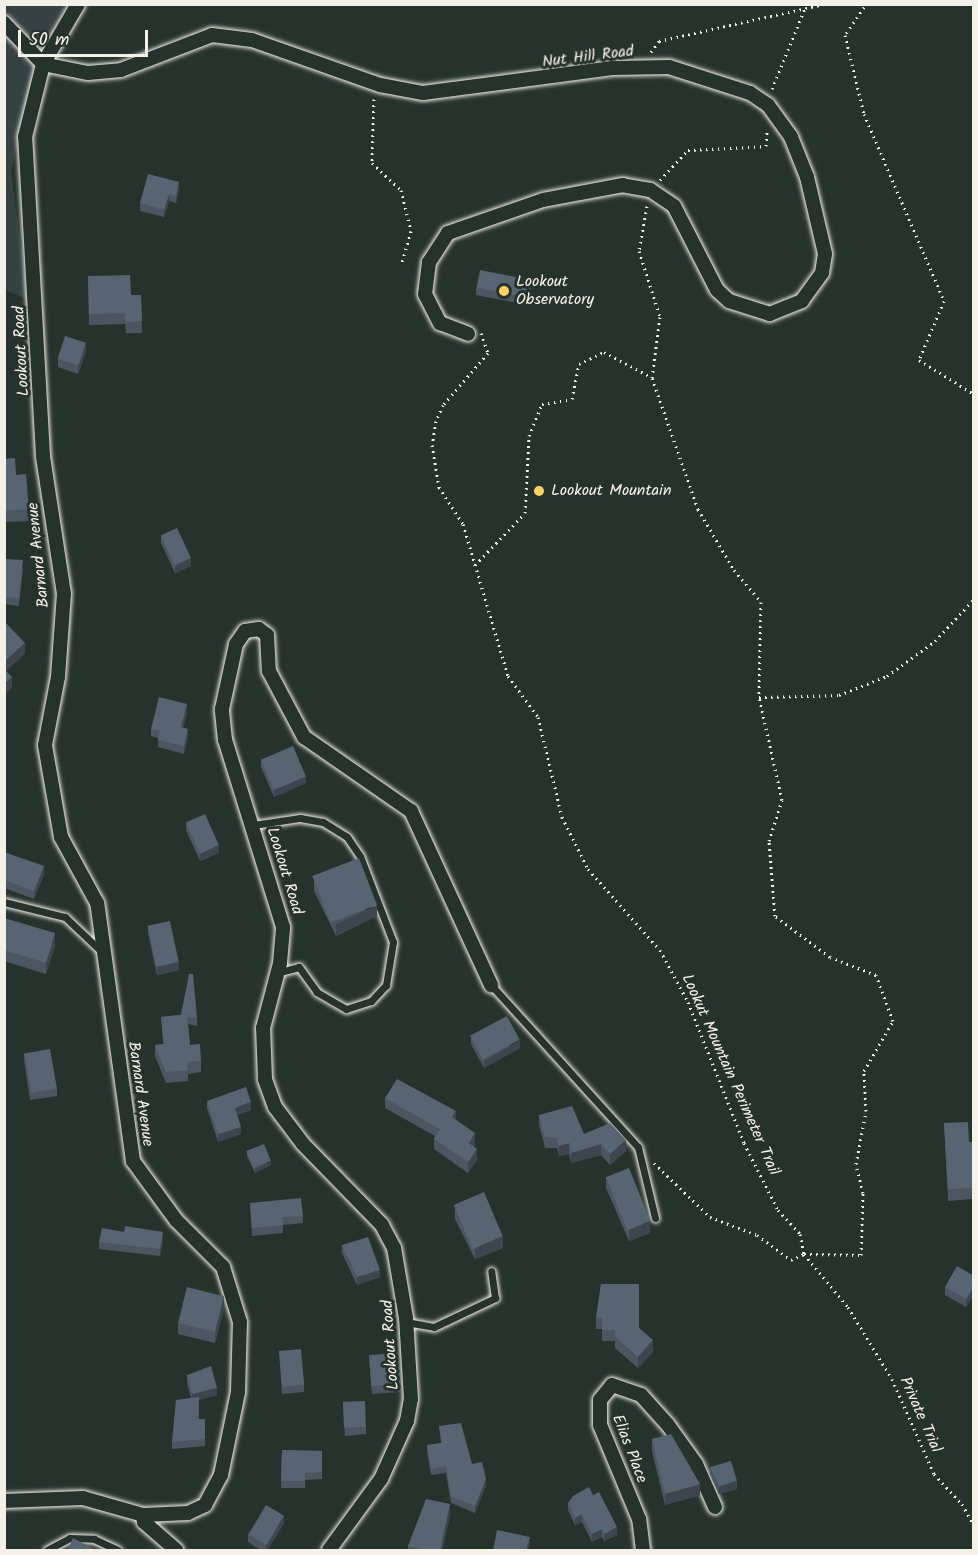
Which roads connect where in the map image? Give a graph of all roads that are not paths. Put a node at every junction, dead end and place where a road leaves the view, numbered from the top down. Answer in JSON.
{"nodes":[{"id":1,"x":78,"y":4,"type":"edge"},
{"id":2,"x":4,"y":23,"type":"edge"},
{"id":3,"x":43,"y":64,"type":"junction"},
{"id":4,"x":468,"y":334,"type":"road end"},
{"id":5,"x":44,"y":456,"type":"joint"},
{"id":6,"x":253,"y":825,"type":"junction"},
{"id":7,"x":4,"y":902,"type":"edge"},
{"id":8,"x":104,"y":955,"type":"junction"},
{"id":9,"x":277,"y":975,"type":"junction"},
{"id":10,"x":491,"y":985,"type":"joint"},
{"id":11,"x":655,"y":1218,"type":"dead end"},
{"id":12,"x":491,"y":1271,"type":"dead end"},
{"id":13,"x":406,"y":1322,"type":"junction"},
{"id":14,"x":4,"y":1501,"type":"edge"},
{"id":15,"x":715,"y":1507,"type":"dead end"},
{"id":16,"x":143,"y":1515,"type":"junction"},
{"id":17,"x":47,"y":1551,"type":"edge"},
{"id":18,"x":118,"y":1551,"type":"edge"},
{"id":19,"x":176,"y":1551,"type":"edge"},
{"id":20,"x":329,"y":1551,"type":"edge"},
{"id":21,"x":643,"y":1551,"type":"edge"}],
"edges":[{"from":1,"to":3,"type":"street","name":"Lookout Road"},
{"from":2,"to":3,"type":"street"},
{"from":3,"to":4,"type":"street","name":"Nut Hill Road"},
{"from":3,"to":5,"type":"street","name":"Lookout Road"},
{"from":5,"to":8,"type":"street","name":"Barnard Avenue"},
{"from":6,"to":9,"type":"street","name":"Lookout Road"},
{"from":6,"to":9,"type":"lane"},
{"from":6,"to":10,"type":"street","name":"Lookout Road"},
{"from":7,"to":8,"type":"lane"},
{"from":8,"to":16,"type":"street","name":"Barnard Avenue"},
{"from":9,"to":13,"type":"street","name":"Lookout Road"},
{"from":10,"to":11,"type":"lane"},
{"from":12,"to":13,"type":"lane"},
{"from":13,"to":20,"type":"street","name":"Lookout Road"},
{"from":14,"to":16,"type":"street","name":"Barnard Avenue"},
{"from":15,"to":21,"type":"street","name":"Elias Place"},
{"from":16,"to":19,"type":"street"},
{"from":17,"to":18,"type":"lane"}]}
